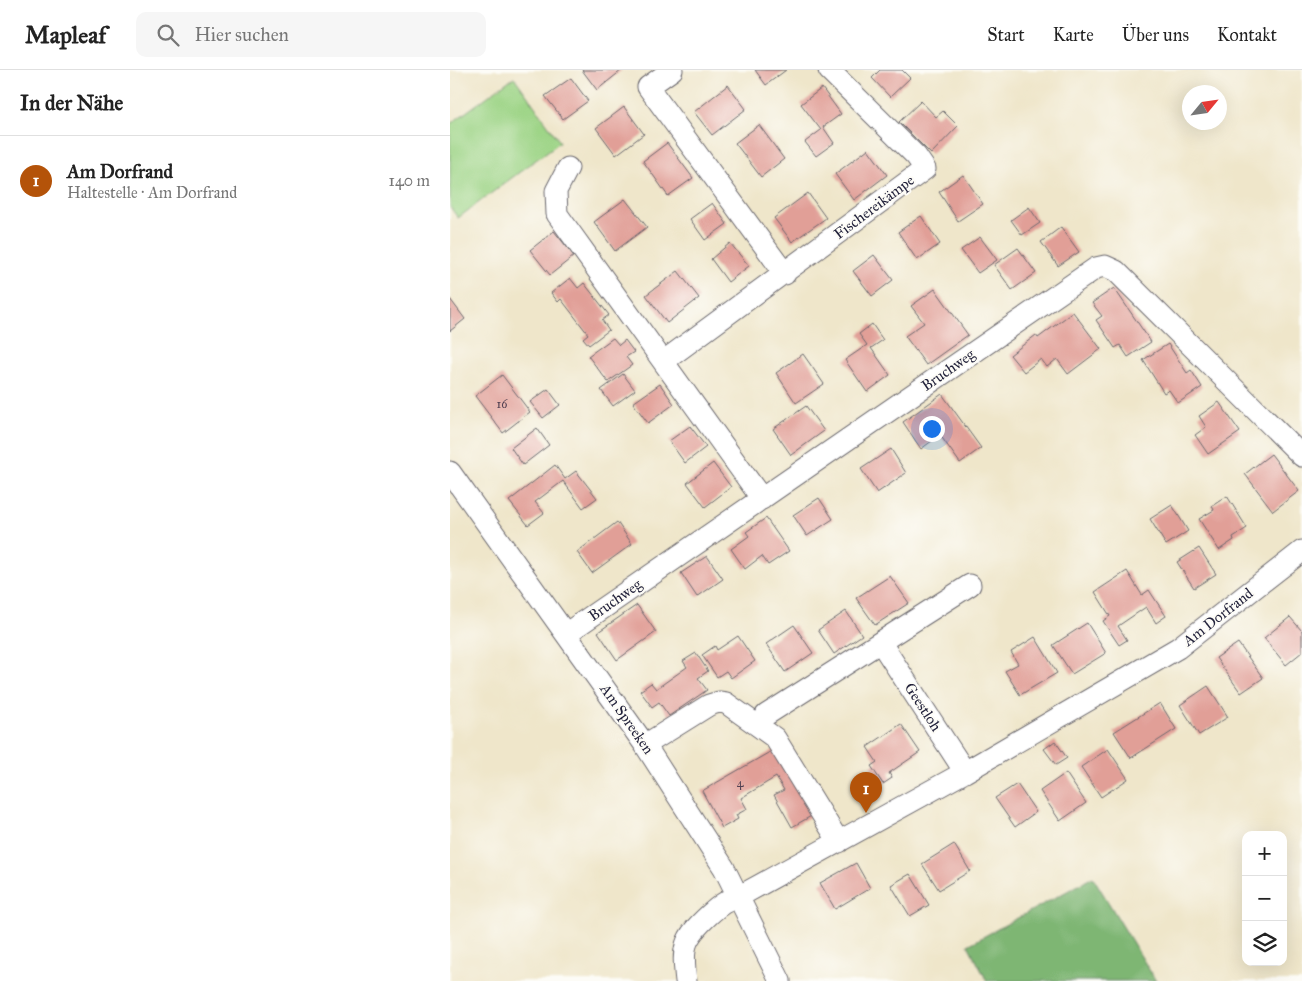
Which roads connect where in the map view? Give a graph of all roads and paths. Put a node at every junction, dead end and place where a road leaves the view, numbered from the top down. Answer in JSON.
{"nodes":[{"id":1,"x":672,"y":70,"type":"edge"},
{"id":2,"x":829,"y":70,"type":"edge"},
{"id":3,"x":568,"y":168,"type":"dead end"},
{"id":4,"x":785,"y":274,"type":"junction"},
{"id":5,"x":664,"y":361,"type":"junction"},
{"id":6,"x":1302,"y":456,"type":"edge"},
{"id":7,"x":450,"y":472,"type":"edge"},
{"id":8,"x":762,"y":499,"type":"junction"},
{"id":9,"x":1302,"y":551,"type":"edge"},
{"id":10,"x":970,"y":585,"type":"dead end"},
{"id":11,"x":567,"y":634,"type":"junction"},
{"id":12,"x":881,"y":643,"type":"junction"},
{"id":13,"x":766,"y":715,"type":"dead end"},
{"id":14,"x":645,"y":745,"type":"junction"},
{"id":15,"x":965,"y":772,"type":"junction"},
{"id":16,"x":839,"y":842,"type":"junction"},
{"id":17,"x":738,"y":897,"type":"junction"},
{"id":18,"x":686,"y":981,"type":"edge"},
{"id":19,"x":780,"y":981,"type":"edge"}],
"edges":[{"from":1,"to":4,"type":"street"},
{"from":2,"to":4,"type":"street","name":"Fischereikämpe"},
{"from":3,"to":5,"type":"street"},
{"from":4,"to":5,"type":"street","name":"Fischereikämpe"},
{"from":5,"to":8,"type":"street"},
{"from":6,"to":8,"type":"street","name":"Bruchweg"},
{"from":7,"to":11,"type":"street","name":"Am Spreeken"},
{"from":8,"to":11,"type":"street","name":"Bruchweg"},
{"from":9,"to":15,"type":"street","name":"Am Dorfrand"},
{"from":10,"to":12,"type":"street"},
{"from":11,"to":14,"type":"street","name":"Am Spreeken"},
{"from":12,"to":13,"type":"street"},
{"from":12,"to":15,"type":"street","name":"Geestloh"},
{"from":14,"to":16,"type":"street"},
{"from":14,"to":17,"type":"street","name":"Am Spreeken"},
{"from":15,"to":16,"type":"street","name":"Am Dorfrand"},
{"from":16,"to":17,"type":"street","name":"Am Dorfrand"},
{"from":17,"to":18,"type":"street","name":"Am Dorfrand"},
{"from":17,"to":19,"type":"street","name":"Am Spreeken"}]}
